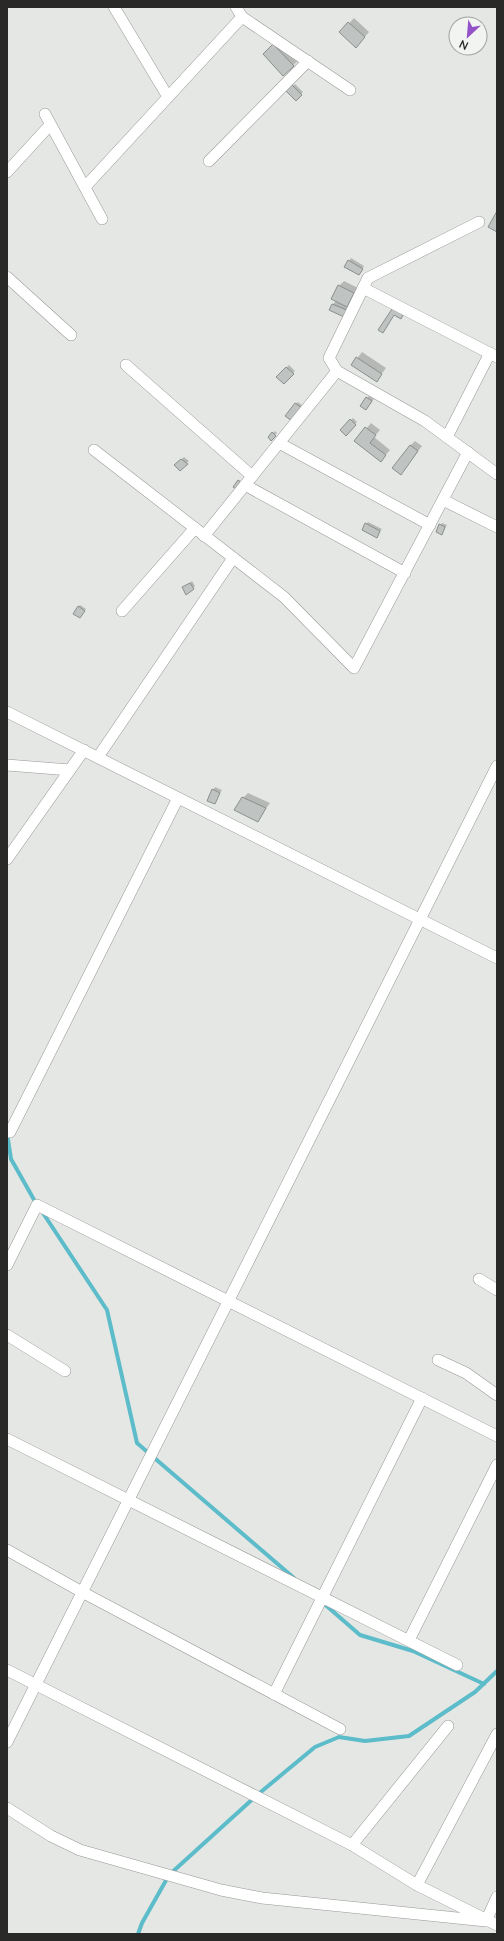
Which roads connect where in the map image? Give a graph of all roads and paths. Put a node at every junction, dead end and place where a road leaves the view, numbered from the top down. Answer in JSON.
{"nodes":[{"id":1,"x":114,"y":7,"type":"edge"},
{"id":2,"x":241,"y":11,"type":"edge"},
{"id":3,"x":308,"y":61,"type":"junction"},
{"id":4,"x":350,"y":90,"type":"dead end"},
{"id":5,"x":168,"y":98,"type":"junction"},
{"id":6,"x":45,"y":114,"type":"dead end"},
{"id":7,"x":50,"y":125,"type":"junction"},
{"id":8,"x":209,"y":161,"type":"dead end"},
{"id":9,"x":7,"y":172,"type":"edge"},
{"id":10,"x":85,"y":187,"type":"junction"},
{"id":11,"x":102,"y":219,"type":"dead end"},
{"id":12,"x":479,"y":222,"type":"dead end"},
{"id":13,"x":7,"y":277,"type":"edge"},
{"id":14,"x":363,"y":288,"type":"junction"},
{"id":15,"x":71,"y":334,"type":"dead end"},
{"id":16,"x":493,"y":355,"type":"edge"},
{"id":17,"x":126,"y":365,"type":"dead end"},
{"id":18,"x":336,"y":371,"type":"junction"},
{"id":19,"x":447,"y":437,"type":"junction"},
{"id":20,"x":279,"y":443,"type":"junction"},
{"id":21,"x":94,"y":450,"type":"dead end"},
{"id":22,"x":468,"y":452,"type":"junction"},
{"id":23,"x":497,"y":474,"type":"edge"},
{"id":24,"x":252,"y":476,"type":"junction"},
{"id":25,"x":245,"y":485,"type":"junction"},
{"id":26,"x":443,"y":500,"type":"junction"},
{"id":27,"x":430,"y":525,"type":"junction"},
{"id":28,"x":497,"y":527,"type":"edge"},
{"id":29,"x":195,"y":528,"type":"junction"},
{"id":30,"x":204,"y":536,"type":"junction"},
{"id":31,"x":233,"y":558,"type":"junction"},
{"id":32,"x":405,"y":573,"type":"junction"},
{"id":33,"x":122,"y":611,"type":"dead end"},
{"id":34,"x":7,"y":712,"type":"edge"},
{"id":35,"x":84,"y":750,"type":"junction"},
{"id":36,"x":98,"y":757,"type":"junction"},
{"id":37,"x":7,"y":765,"type":"edge"},
{"id":38,"x":497,"y":766,"type":"edge"},
{"id":39,"x":70,"y":770,"type":"junction"},
{"id":40,"x":178,"y":798,"type":"junction"},
{"id":41,"x":7,"y":859,"type":"edge"},
{"id":42,"x":420,"y":919,"type":"junction"},
{"id":43,"x":497,"y":958,"type":"edge"},
{"id":44,"x":10,"y":1132,"type":"dead end"},
{"id":45,"x":7,"y":1265,"type":"edge"},
{"id":46,"x":479,"y":1279,"type":"dead end"},
{"id":47,"x":497,"y":1290,"type":"edge"},
{"id":48,"x":228,"y":1301,"type":"junction"},
{"id":49,"x":7,"y":1335,"type":"edge"},
{"id":50,"x":438,"y":1360,"type":"dead end"},
{"id":51,"x":65,"y":1371,"type":"dead end"},
{"id":52,"x":497,"y":1395,"type":"edge"},
{"id":53,"x":422,"y":1398,"type":"junction"},
{"id":54,"x":497,"y":1436,"type":"edge"},
{"id":55,"x":7,"y":1439,"type":"edge"},
{"id":56,"x":497,"y":1465,"type":"edge"},
{"id":57,"x":128,"y":1500,"type":"junction"},
{"id":58,"x":7,"y":1550,"type":"edge"},
{"id":59,"x":82,"y":1592,"type":"junction"},
{"id":60,"x":322,"y":1597,"type":"junction"},
{"id":61,"x":409,"y":1640,"type":"junction"},
{"id":62,"x":457,"y":1665,"type":"dead end"},
{"id":63,"x":7,"y":1670,"type":"edge"},
{"id":64,"x":36,"y":1685,"type":"junction"},
{"id":65,"x":274,"y":1694,"type":"junction"},
{"id":66,"x":448,"y":1726,"type":"dead end"},
{"id":67,"x":340,"y":1729,"type":"dead end"},
{"id":68,"x":497,"y":1734,"type":"edge"},
{"id":69,"x":7,"y":1742,"type":"edge"},
{"id":70,"x":7,"y":1808,"type":"edge"},
{"id":71,"x":352,"y":1845,"type":"junction"},
{"id":72,"x":417,"y":1885,"type":"junction"},
{"id":73,"x":497,"y":1897,"type":"edge"},
{"id":74,"x":492,"y":1923,"type":"edge"}],
"edges":[{"from":1,"to":5,"type":"street"},
{"from":2,"to":3,"type":"street"},
{"from":2,"to":5,"type":"street"},
{"from":3,"to":4,"type":"street"},
{"from":3,"to":8,"type":"street"},
{"from":5,"to":10,"type":"street"},
{"from":6,"to":7,"type":"street"},
{"from":7,"to":9,"type":"street"},
{"from":7,"to":10,"type":"street"},
{"from":10,"to":11,"type":"street"},
{"from":12,"to":14,"type":"street"},
{"from":13,"to":15,"type":"street"},
{"from":14,"to":16,"type":"street"},
{"from":14,"to":18,"type":"street"},
{"from":16,"to":19,"type":"street"},
{"from":17,"to":24,"type":"street"},
{"from":18,"to":19,"type":"street"},
{"from":18,"to":20,"type":"street"},
{"from":19,"to":22,"type":"street"},
{"from":20,"to":24,"type":"street"},
{"from":20,"to":27,"type":"street"},
{"from":21,"to":29,"type":"street"},
{"from":22,"to":23,"type":"street"},
{"from":22,"to":26,"type":"street"},
{"from":24,"to":25,"type":"street"},
{"from":25,"to":30,"type":"street"},
{"from":25,"to":32,"type":"street"},
{"from":26,"to":27,"type":"street"},
{"from":26,"to":28,"type":"street"},
{"from":27,"to":32,"type":"street"},
{"from":29,"to":30,"type":"street"},
{"from":29,"to":33,"type":"street"},
{"from":30,"to":31,"type":"street"},
{"from":31,"to":32,"type":"street"},
{"from":31,"to":36,"type":"street"},
{"from":34,"to":35,"type":"street"},
{"from":35,"to":36,"type":"street"},
{"from":35,"to":39,"type":"street"},
{"from":36,"to":40,"type":"street"},
{"from":37,"to":39,"type":"street"},
{"from":38,"to":42,"type":"street"},
{"from":39,"to":41,"type":"street"},
{"from":40,"to":42,"type":"street"},
{"from":40,"to":44,"type":"street"},
{"from":42,"to":43,"type":"street"},
{"from":42,"to":48,"type":"street"},
{"from":45,"to":48,"type":"street"},
{"from":46,"to":47,"type":"street"},
{"from":48,"to":53,"type":"street"},
{"from":48,"to":57,"type":"street"},
{"from":49,"to":51,"type":"street"},
{"from":50,"to":52,"type":"street"},
{"from":53,"to":54,"type":"street"},
{"from":53,"to":60,"type":"street"},
{"from":55,"to":57,"type":"street"},
{"from":56,"to":61,"type":"street"},
{"from":57,"to":59,"type":"street"},
{"from":57,"to":60,"type":"street"},
{"from":58,"to":59,"type":"street"},
{"from":59,"to":64,"type":"street"},
{"from":59,"to":65,"type":"street"},
{"from":60,"to":61,"type":"street"},
{"from":60,"to":65,"type":"street"},
{"from":61,"to":62,"type":"street"},
{"from":63,"to":64,"type":"street"},
{"from":64,"to":69,"type":"street"},
{"from":64,"to":71,"type":"street"},
{"from":65,"to":67,"type":"street"},
{"from":66,"to":71,"type":"street"},
{"from":68,"to":72,"type":"street"},
{"from":70,"to":74,"type":"street"},
{"from":71,"to":72,"type":"street"},
{"from":72,"to":74,"type":"street"},
{"from":73,"to":74,"type":"street"}]}
